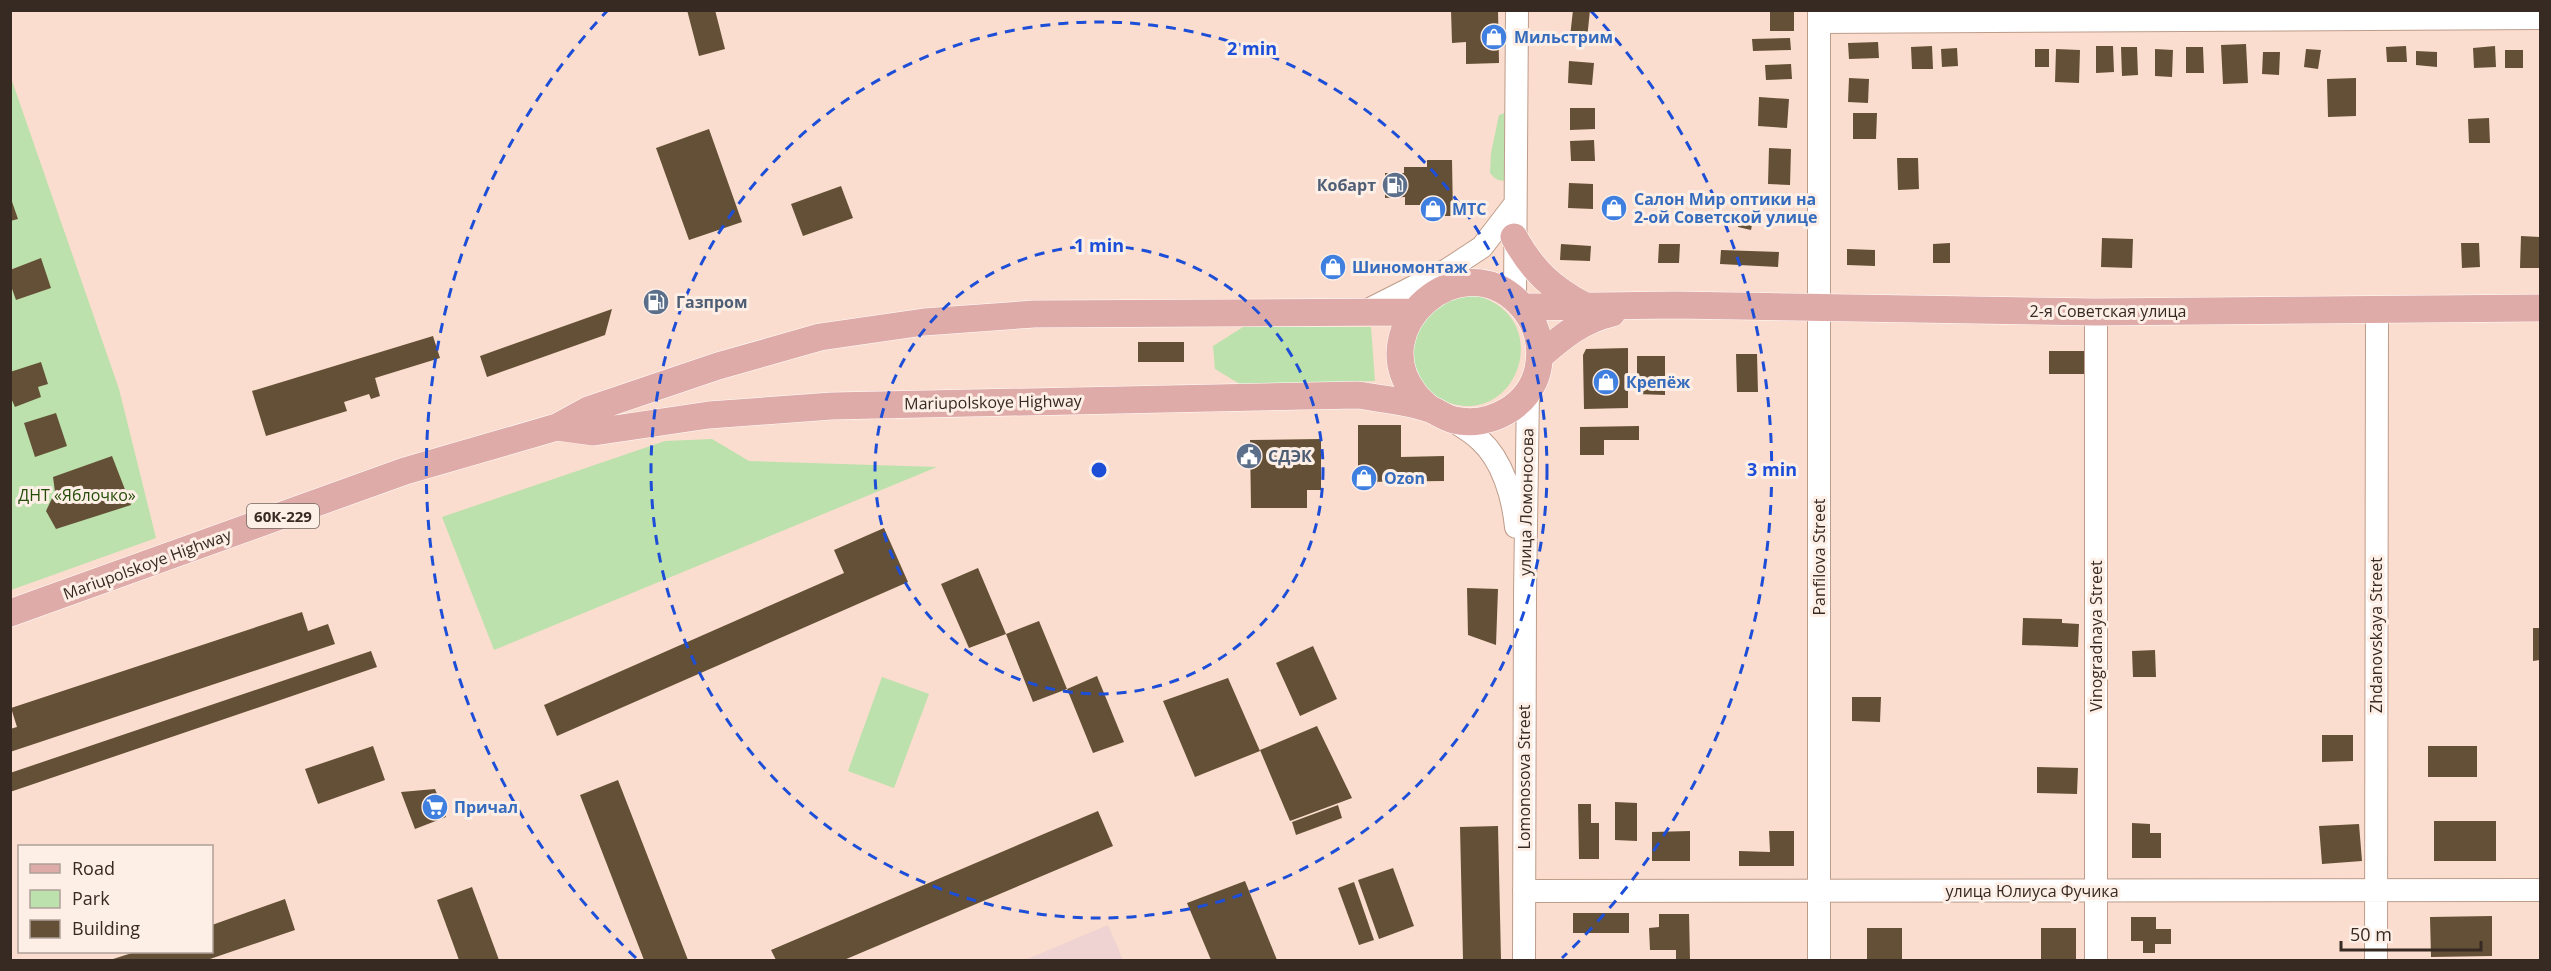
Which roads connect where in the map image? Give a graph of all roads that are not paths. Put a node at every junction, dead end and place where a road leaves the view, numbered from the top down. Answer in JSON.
{"nodes":[{"id":1,"x":1516,"y":10,"type":"edge"},
{"id":2,"x":2381,"y":15,"type":"edge"},
{"id":3,"x":1819,"y":16,"type":"edge"},
{"id":4,"x":2095,"y":16,"type":"edge"},
{"id":5,"x":2541,"y":18,"type":"edge"},
{"id":6,"x":1515,"y":204,"type":"junction"},
{"id":7,"x":1515,"y":237,"type":"junction"},
{"id":8,"x":1519,"y":303,"type":"junction"},
{"id":9,"x":1676,"y":304,"type":"junction"},
{"id":10,"x":1585,"y":306,"type":"junction"},
{"id":11,"x":2541,"y":308,"type":"edge"},
{"id":12,"x":1819,"y":309,"type":"junction"},
{"id":13,"x":2377,"y":310,"type":"junction"},
{"id":14,"x":1364,"y":312,"type":"junction"},
{"id":15,"x":1414,"y":312,"type":"junction"},
{"id":16,"x":2096,"y":312,"type":"junction"},
{"id":17,"x":1540,"y":356,"type":"junction"},
{"id":18,"x":1528,"y":392,"type":"junction"},
{"id":19,"x":1441,"y":415,"type":"junction"},
{"id":20,"x":558,"y":427,"type":"junction"},
{"id":21,"x":1525,"y":594,"type":"junction"},
{"id":22,"x":10,"y":614,"type":"edge"},
{"id":23,"x":2541,"y":890,"type":"edge"},
{"id":24,"x":1524,"y":891,"type":"junction"},
{"id":25,"x":1819,"y":891,"type":"junction"},
{"id":26,"x":2096,"y":891,"type":"junction"},
{"id":27,"x":2376,"y":891,"type":"junction"},
{"id":28,"x":1524,"y":960,"type":"edge"},
{"id":29,"x":1819,"y":960,"type":"edge"},
{"id":30,"x":2096,"y":960,"type":"edge"},
{"id":31,"x":2376,"y":960,"type":"edge"}],
"edges":[{"from":1,"to":6,"type":"street"},
{"from":2,"to":4,"type":"street"},
{"from":2,"to":5,"type":"street"},
{"from":3,"to":4,"type":"street"},
{"from":3,"to":12,"type":"street","name":"Panfilova Street"},
{"from":6,"to":7,"type":"street"},
{"from":6,"to":14,"type":"street"},
{"from":7,"to":8,"type":"street"},
{"from":7,"to":10,"type":"main road"},
{"from":8,"to":10,"type":"main road","name":"2-я Советская улица"},
{"from":8,"to":15,"type":"main road"},
{"from":8,"to":17,"type":"main road"},
{"from":9,"to":10,"type":"main road","name":"2-я Советская улица"},
{"from":9,"to":12,"type":"main road","name":"2-я Советская улица"},
{"from":9,"to":17,"type":"main road","name":"2-я Советская улица"},
{"from":11,"to":13,"type":"main road","name":"2-я Советская улица"},
{"from":12,"to":16,"type":"main road","name":"2-я Советская улица"},
{"from":12,"to":25,"type":"street","name":"Panfilova Street"},
{"from":13,"to":16,"type":"main road","name":"2-я Советская улица"},
{"from":13,"to":27,"type":"street","name":"Zhdanovskaya Street"},
{"from":14,"to":15,"type":"main road","name":"Mariupolskoye Highway"},
{"from":14,"to":20,"type":"main road","name":"Mariupolskoye Highway"},
{"from":15,"to":19,"type":"main road"},
{"from":16,"to":26,"type":"street","name":"Vinogradnaya Street"},
{"from":17,"to":18,"type":"main road"},
{"from":18,"to":19,"type":"main road"},
{"from":18,"to":21,"type":"street","name":"улица Ломоносова"},
{"from":19,"to":20,"type":"main road","name":"Mariupolskoye Highway"},
{"from":19,"to":21,"type":"street","name":"улица Ломоносова"},
{"from":20,"to":22,"type":"main road","name":"Mariupolskoye Highway","number":"60К-229"},
{"from":21,"to":24,"type":"street","name":"Lomonosova Street"},
{"from":23,"to":27,"type":"street","name":"улица Юлиуса Фучика"},
{"from":24,"to":25,"type":"street","name":"улица Юлиуса Фучика"},
{"from":24,"to":28,"type":"street","name":"Lomonosova Street"},
{"from":25,"to":26,"type":"street","name":"улица Юлиуса Фучика"},
{"from":25,"to":29,"type":"street","name":"Panfilova Street"},
{"from":26,"to":27,"type":"street","name":"улица Юлиуса Фучика"},
{"from":26,"to":30,"type":"street","name":"Vinogradnaya Street"},
{"from":27,"to":31,"type":"street","name":"Zhdanovskaya Street"}]}
